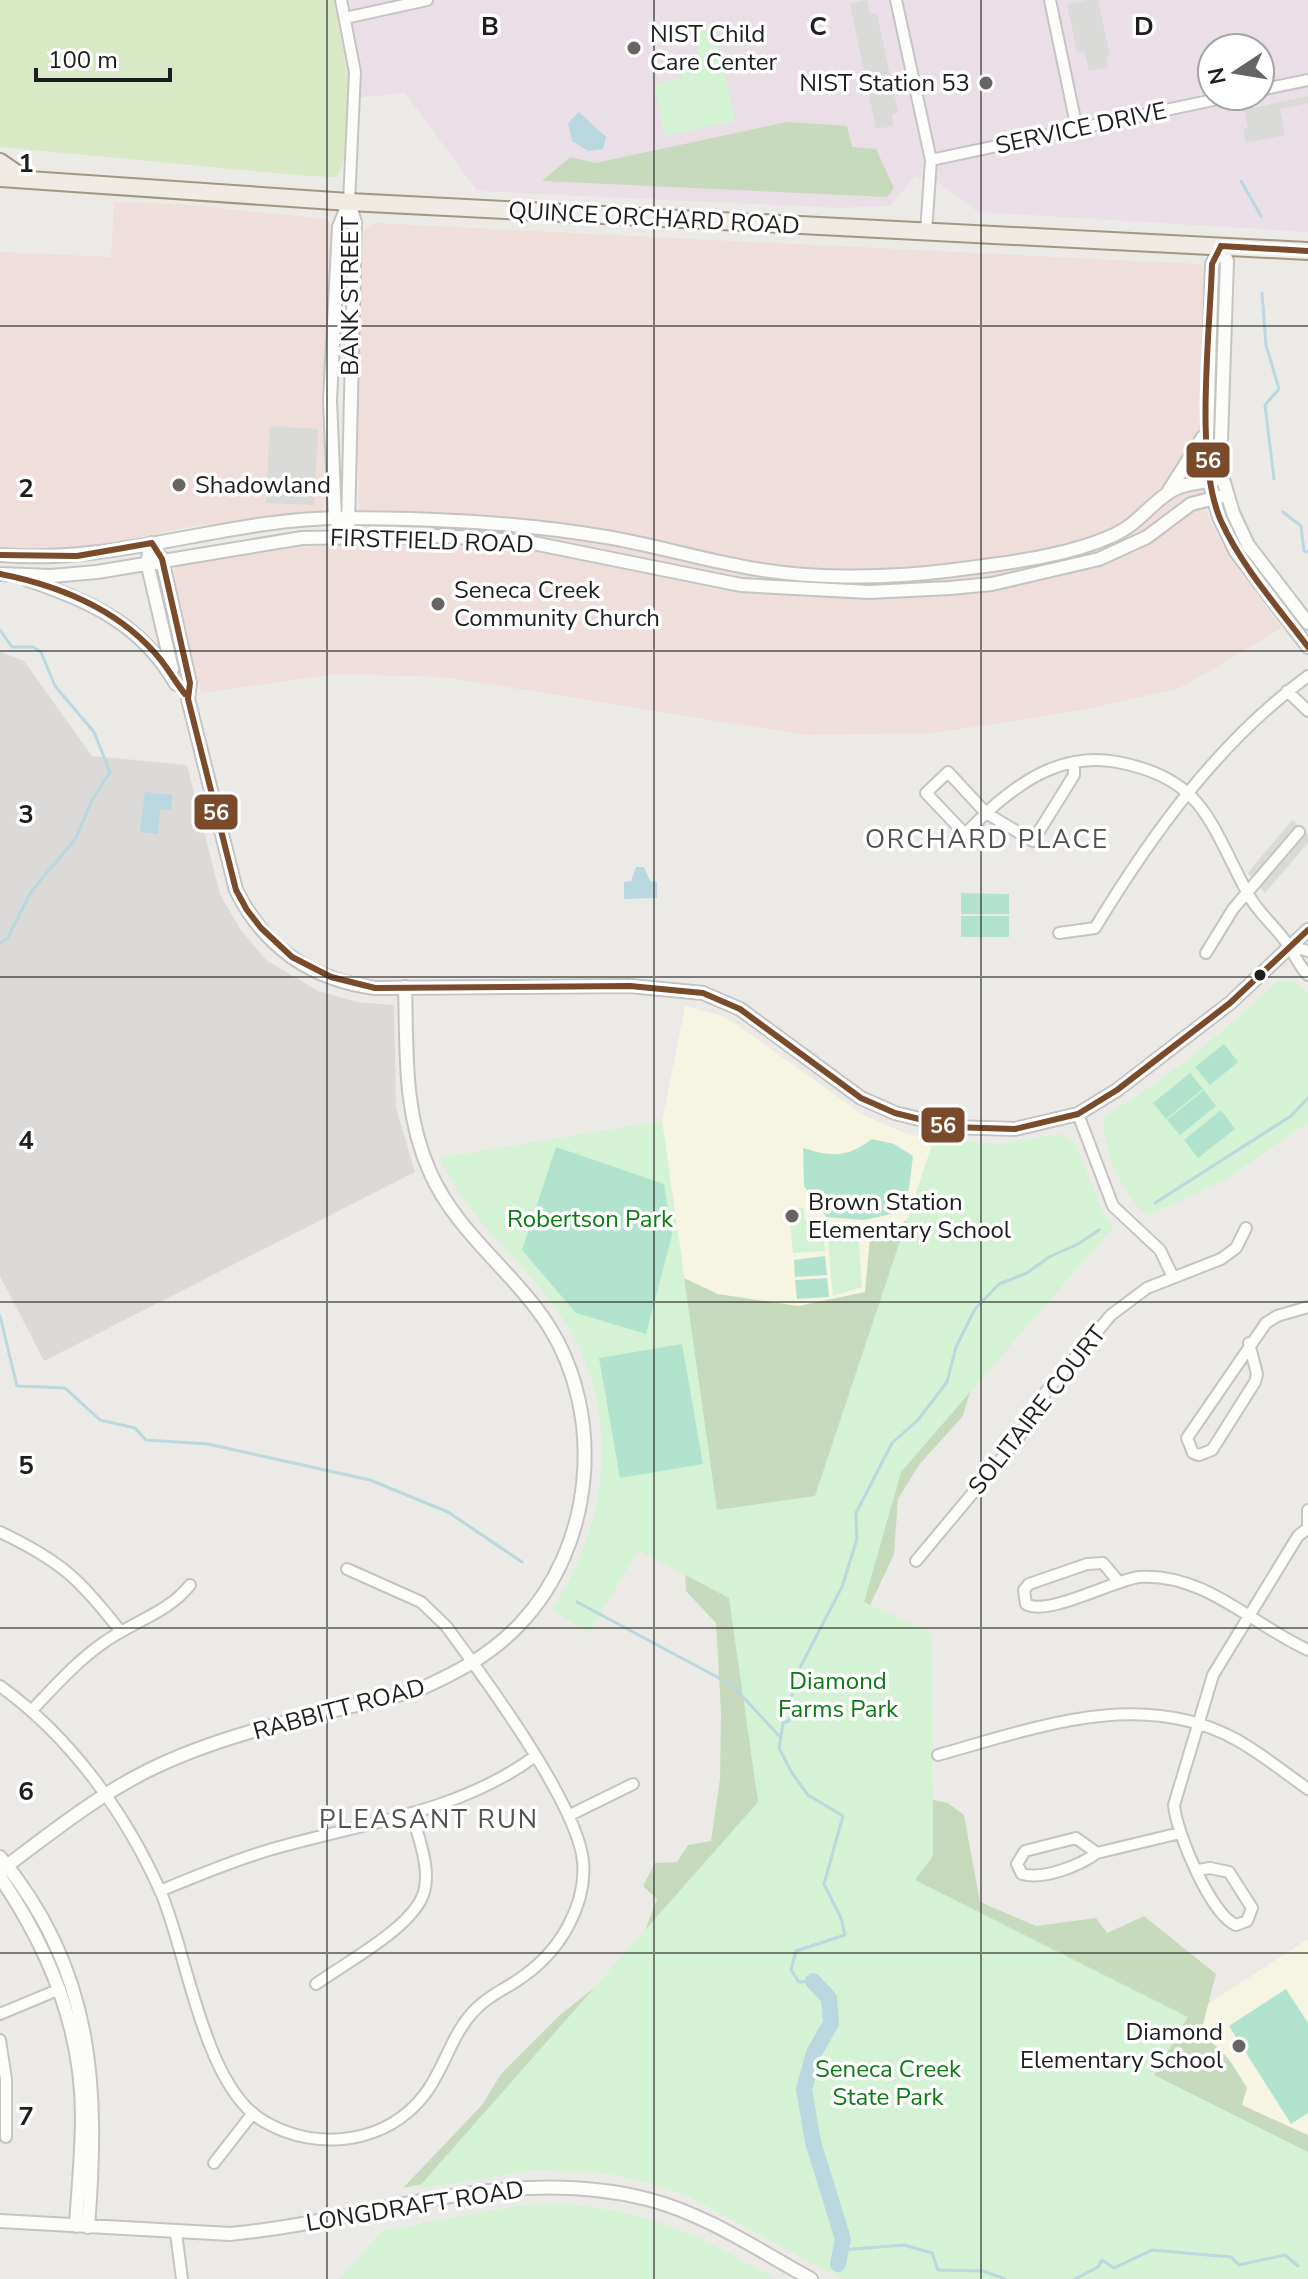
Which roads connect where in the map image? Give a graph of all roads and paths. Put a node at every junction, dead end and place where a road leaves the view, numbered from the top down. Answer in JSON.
{"nodes":[{"id":1,"x":341,"y":0,"type":"edge"},
{"id":2,"x":427,"y":0,"type":"edge"},
{"id":3,"x":896,"y":0,"type":"edge"},
{"id":4,"x":1050,"y":0,"type":"edge"},
{"id":5,"x":345,"y":18,"type":"junction"},
{"id":6,"x":1308,"y":80,"type":"edge"},
{"id":7,"x":1276,"y":87,"type":"edge"},
{"id":8,"x":1196,"y":104,"type":"edge"},
{"id":9,"x":1077,"y":129,"type":"junction"},
{"id":10,"x":931,"y":160,"type":"junction"},
{"id":11,"x":0,"y":162,"type":"edge"},
{"id":12,"x":0,"y":178,"type":"edge"},
{"id":13,"x":24,"y":179,"type":"junction"},
{"id":14,"x":349,"y":202,"type":"junction"},
{"id":15,"x":926,"y":232,"type":"junction"},
{"id":16,"x":1221,"y":246,"type":"junction"},
{"id":17,"x":1308,"y":251,"type":"edge"},
{"id":18,"x":1205,"y":434,"type":"junction"},
{"id":19,"x":1222,"y":478,"type":"junction"},
{"id":20,"x":1208,"y":482,"type":"junction"},
{"id":21,"x":1168,"y":493,"type":"junction"},
{"id":22,"x":1227,"y":495,"type":"junction"},
{"id":23,"x":1213,"y":498,"type":"junction"},
{"id":24,"x":335,"y":518,"type":"junction"},
{"id":25,"x":350,"y":518,"type":"junction"},
{"id":26,"x":345,"y":535,"type":"junction"},
{"id":27,"x":152,"y":543,"type":"junction"},
{"id":28,"x":0,"y":555,"type":"edge"},
{"id":29,"x":162,"y":559,"type":"junction"},
{"id":30,"x":147,"y":562,"type":"junction"},
{"id":31,"x":0,"y":574,"type":"edge"},
{"id":32,"x":17,"y":576,"type":"junction"},
{"id":33,"x":1308,"y":623,"type":"edge"},
{"id":34,"x":1308,"y":647,"type":"edge"},
{"id":35,"x":1308,"y":676,"type":"edge"},
{"id":36,"x":176,"y":684,"type":"junction"},
{"id":37,"x":1287,"y":691,"type":"junction"},
{"id":38,"x":188,"y":699,"type":"junction"},
{"id":39,"x":1308,"y":711,"type":"edge"},
{"id":40,"x":1074,"y":762,"type":"junction"},
{"id":41,"x":1189,"y":793,"type":"junction"},
{"id":42,"x":986,"y":813,"type":"junction"},
{"id":43,"x":1299,"y":832,"type":"dead end"},
{"id":44,"x":1248,"y":895,"type":"junction"},
{"id":45,"x":1308,"y":930,"type":"edge"},
{"id":46,"x":1059,"y":933,"type":"dead end"},
{"id":47,"x":1289,"y":946,"type":"junction"},
{"id":48,"x":1308,"y":951,"type":"edge"},
{"id":49,"x":1206,"y":953,"type":"dead end"},
{"id":50,"x":1308,"y":975,"type":"edge"},
{"id":51,"x":405,"y":987,"type":"junction"},
{"id":52,"x":1078,"y":1114,"type":"junction"},
{"id":53,"x":1246,"y":1228,"type":"dead end"},
{"id":54,"x":1173,"y":1277,"type":"junction"},
{"id":55,"x":1308,"y":1307,"type":"edge"},
{"id":56,"x":1249,"y":1343,"type":"junction"},
{"id":57,"x":1308,"y":1510,"type":"edge"},
{"id":58,"x":1308,"y":1527,"type":"edge"},
{"id":59,"x":0,"y":1532,"type":"edge"},
{"id":60,"x":916,"y":1561,"type":"dead end"},
{"id":61,"x":347,"y":1569,"type":"dead end"},
{"id":62,"x":1118,"y":1581,"type":"junction"},
{"id":63,"x":190,"y":1585,"type":"dead end"},
{"id":64,"x":1247,"y":1616,"type":"junction"},
{"id":65,"x":121,"y":1632,"type":"junction"},
{"id":66,"x":1308,"y":1650,"type":"edge"},
{"id":67,"x":473,"y":1663,"type":"junction"},
{"id":68,"x":0,"y":1686,"type":"edge"},
{"id":69,"x":31,"y":1711,"type":"junction"},
{"id":70,"x":1197,"y":1723,"type":"junction"},
{"id":71,"x":938,"y":1755,"type":"dead end"},
{"id":72,"x":534,"y":1757,"type":"junction"},
{"id":73,"x":633,"y":1784,"type":"dead end"},
{"id":74,"x":1308,"y":1789,"type":"edge"},
{"id":75,"x":105,"y":1796,"type":"junction"},
{"id":76,"x":412,"y":1813,"type":"junction"},
{"id":77,"x":570,"y":1815,"type":"junction"},
{"id":78,"x":1180,"y":1833,"type":"junction"},
{"id":79,"x":1097,"y":1853,"type":"junction"},
{"id":80,"x":2,"y":1868,"type":"edge"},
{"id":81,"x":1198,"y":1870,"type":"junction"},
{"id":82,"x":160,"y":1891,"type":"junction"},
{"id":83,"x":316,"y":1984,"type":"dead end"},
{"id":84,"x":60,"y":1989,"type":"junction"},
{"id":85,"x":0,"y":2014,"type":"edge"},
{"id":86,"x":0,"y":2040,"type":"edge"},
{"id":87,"x":253,"y":2113,"type":"junction"},
{"id":88,"x":6,"y":2137,"type":"dead end"},
{"id":89,"x":214,"y":2163,"type":"dead end"},
{"id":90,"x":0,"y":2221,"type":"edge"},
{"id":91,"x":82,"y":2226,"type":"junction"},
{"id":92,"x":176,"y":2233,"type":"junction"},
{"id":93,"x":182,"y":2279,"type":"edge"},
{"id":94,"x":811,"y":2279,"type":"edge"}],
"edges":[{"from":1,"to":5,"type":"street"},
{"from":2,"to":5,"type":"street"},
{"from":3,"to":10,"type":"street"},
{"from":4,"to":9,"type":"street"},
{"from":5,"to":14,"type":"street"},
{"from":6,"to":7,"type":"street"},
{"from":8,"to":9,"type":"street","name":"SERVICE DRIVE"},
{"from":9,"to":10,"type":"street","name":"SERVICE DRIVE"},
{"from":10,"to":15,"type":"street"},
{"from":11,"to":13,"type":"main road"},
{"from":12,"to":13,"type":"main road","name":"QUINCE ORCHARD ROAD"},
{"from":13,"to":14,"type":"main road","name":"QUINCE ORCHARD ROAD"},
{"from":14,"to":15,"type":"main road","name":"QUINCE ORCHARD ROAD"},
{"from":14,"to":24,"type":"street","name":"BANK STREET"},
{"from":14,"to":25,"type":"street","name":"BANK STREET"},
{"from":15,"to":16,"type":"main road","name":"QUINCE ORCHARD ROAD"},
{"from":16,"to":17,"type":"main road","name":"QUINCE ORCHARD ROAD"},
{"from":16,"to":18,"type":"street"},
{"from":16,"to":19,"type":"street"},
{"from":18,"to":20,"type":"street"},
{"from":18,"to":21,"type":"street"},
{"from":19,"to":20,"type":"street","name":"FIRSTFIELD ROAD"},
{"from":19,"to":22,"type":"street"},
{"from":20,"to":21,"type":"street","name":"FIRSTFIELD ROAD"},
{"from":20,"to":23,"type":"street"},
{"from":21,"to":25,"type":"street","name":"FIRSTFIELD ROAD"},
{"from":22,"to":23,"type":"street","name":"FIRSTFIELD ROAD"},
{"from":22,"to":33,"type":"street"},
{"from":23,"to":26,"type":"street","name":"FIRSTFIELD ROAD"},
{"from":23,"to":34,"type":"street"},
{"from":24,"to":25,"type":"street","name":"FIRSTFIELD ROAD"},
{"from":24,"to":26,"type":"street","name":"BANK STREET"},
{"from":24,"to":27,"type":"street","name":"FIRSTFIELD ROAD"},
{"from":25,"to":26,"type":"street","name":"BANK STREET"},
{"from":26,"to":29,"type":"street","name":"FIRSTFIELD ROAD"},
{"from":27,"to":28,"type":"street","name":"FIRSTFIELD ROAD"},
{"from":27,"to":29,"type":"street"},
{"from":27,"to":30,"type":"street"},
{"from":29,"to":30,"type":"street","name":"FIRSTFIELD ROAD"},
{"from":29,"to":38,"type":"street"},
{"from":30,"to":32,"type":"street","name":"FIRSTFIELD ROAD"},
{"from":30,"to":36,"type":"street"},
{"from":31,"to":32,"type":"street","name":"FIRSTFIELD ROAD"},
{"from":32,"to":36,"type":"street"},
{"from":35,"to":37,"type":"street"},
{"from":36,"to":38,"type":"street"},
{"from":37,"to":39,"type":"street"},
{"from":37,"to":41,"type":"street"},
{"from":38,"to":51,"type":"street"},
{"from":40,"to":41,"type":"street"},
{"from":40,"to":42,"type":"street"},
{"from":40,"to":42,"type":"street"},
{"from":41,"to":44,"type":"street"},
{"from":41,"to":46,"type":"street"},
{"from":42,"to":42,"type":"street"},
{"from":43,"to":44,"type":"street"},
{"from":44,"to":47,"type":"street"},
{"from":44,"to":49,"type":"street"},
{"from":45,"to":47,"type":"street"},
{"from":47,"to":48,"type":"street"},
{"from":47,"to":50,"type":"street"},
{"from":47,"to":52,"type":"street"},
{"from":51,"to":52,"type":"street"},
{"from":51,"to":67,"type":"street","name":"RABBITT ROAD"},
{"from":52,"to":54,"type":"street"},
{"from":53,"to":54,"type":"street","name":"SOLITAIRE COURT"},
{"from":54,"to":60,"type":"street","name":"SOLITAIRE COURT"},
{"from":55,"to":56,"type":"street"},
{"from":56,"to":56,"type":"street"},
{"from":57,"to":58,"type":"street"},
{"from":58,"to":64,"type":"street"},
{"from":59,"to":65,"type":"street"},
{"from":61,"to":67,"type":"street"},
{"from":62,"to":62,"type":"street"},
{"from":62,"to":64,"type":"street"},
{"from":63,"to":65,"type":"street"},
{"from":64,"to":66,"type":"street"},
{"from":64,"to":70,"type":"street"},
{"from":65,"to":69,"type":"street"},
{"from":67,"to":72,"type":"street"},
{"from":67,"to":75,"type":"street","name":"RABBITT ROAD"},
{"from":68,"to":69,"type":"street"},
{"from":69,"to":75,"type":"street"},
{"from":70,"to":71,"type":"street"},
{"from":70,"to":74,"type":"street"},
{"from":70,"to":78,"type":"street"},
{"from":72,"to":76,"type":"street"},
{"from":72,"to":77,"type":"street"},
{"from":73,"to":77,"type":"street"},
{"from":75,"to":80,"type":"street","name":"RABBITT ROAD"},
{"from":75,"to":82,"type":"street"},
{"from":76,"to":82,"type":"street"},
{"from":76,"to":83,"type":"street"},
{"from":77,"to":87,"type":"street"},
{"from":78,"to":79,"type":"street"},
{"from":78,"to":81,"type":"street"},
{"from":79,"to":79,"type":"street"},
{"from":80,"to":84,"type":"street"},
{"from":80,"to":91,"type":"street"},
{"from":81,"to":81,"type":"street"},
{"from":82,"to":87,"type":"street"},
{"from":84,"to":85,"type":"street"},
{"from":84,"to":91,"type":"street"},
{"from":86,"to":88,"type":"street"},
{"from":87,"to":89,"type":"street"},
{"from":90,"to":91,"type":"street","name":"LONGDRAFT ROAD"},
{"from":91,"to":92,"type":"street","name":"LONGDRAFT ROAD"},
{"from":92,"to":93,"type":"street"},
{"from":92,"to":94,"type":"street","name":"LONGDRAFT ROAD"}]}
